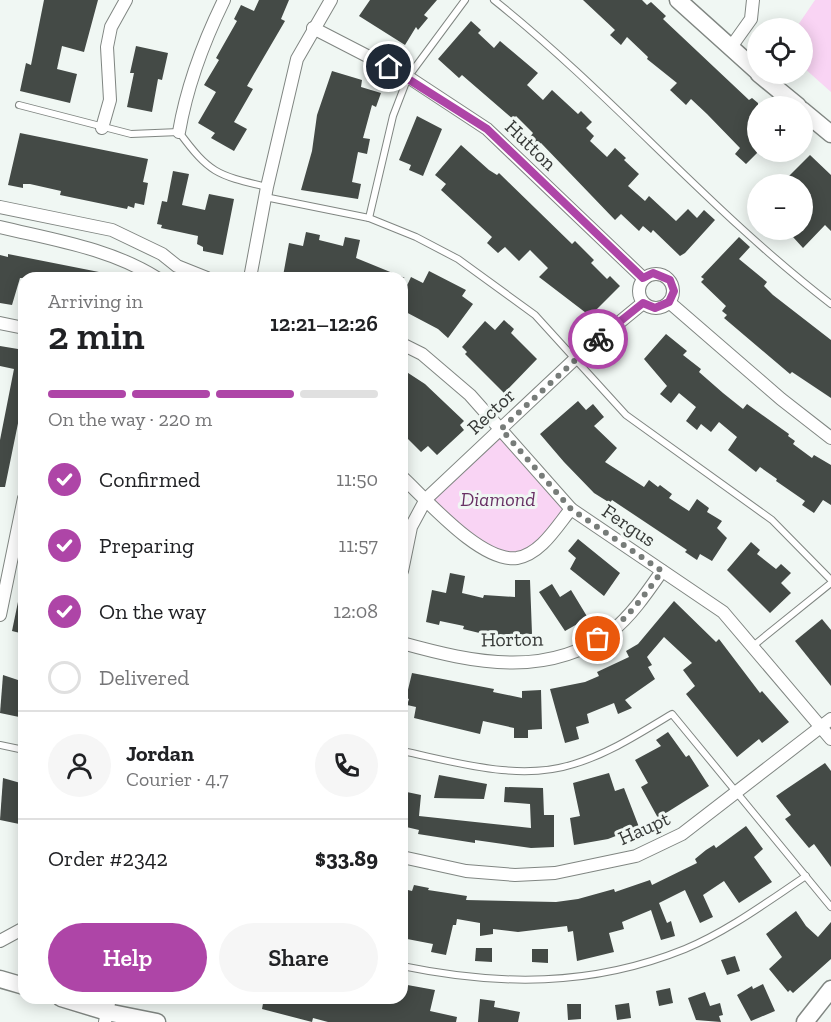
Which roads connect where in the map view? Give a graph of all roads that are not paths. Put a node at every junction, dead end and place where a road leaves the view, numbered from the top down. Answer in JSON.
{"nodes":[{"id":1,"x":126,"y":0,"type":"edge"},
{"id":2,"x":224,"y":0,"type":"edge"},
{"id":3,"x":331,"y":0,"type":"edge"},
{"id":4,"x":465,"y":0,"type":"edge"},
{"id":5,"x":494,"y":0,"type":"edge"},
{"id":6,"x":678,"y":0,"type":"edge"},
{"id":7,"x":753,"y":0,"type":"edge"},
{"id":8,"x":313,"y":28,"type":"junction"},
{"id":9,"x":731,"y":47,"type":"junction"},
{"id":10,"x":747,"y":62,"type":"edge"},
{"id":11,"x":408,"y":77,"type":"junction"},
{"id":12,"x":771,"y":84,"type":"edge"},
{"id":13,"x":786,"y":96,"type":"edge"},
{"id":14,"x":19,"y":105,"type":"dead end"},
{"id":15,"x":813,"y":119,"type":"edge"},
{"id":16,"x":102,"y":128,"type":"junction"},
{"id":17,"x":178,"y":132,"type":"junction"},
{"id":18,"x":831,"y":134,"type":"edge"},
{"id":19,"x":266,"y":192,"type":"junction"},
{"id":20,"x":0,"y":207,"type":"edge"},
{"id":21,"x":369,"y":218,"type":"junction"},
{"id":22,"x":0,"y":227,"type":"edge"},
{"id":23,"x":148,"y":272,"type":"edge"},
{"id":24,"x":192,"y":272,"type":"edge"},
{"id":25,"x":251,"y":272,"type":"edge"},
{"id":26,"x":643,"y":278,"type":"junction"},
{"id":27,"x":669,"y":302,"type":"junction"},
{"id":28,"x":643,"y":303,"type":"junction"},
{"id":29,"x":831,"y":304,"type":"edge"},
{"id":30,"x":0,"y":323,"type":"edge"},
{"id":31,"x":18,"y":327,"type":"edge"},
{"id":32,"x":408,"y":347,"type":"edge"},
{"id":33,"x":576,"y":358,"type":"junction"},
{"id":34,"x":501,"y":429,"type":"junction"},
{"id":35,"x":831,"y":438,"type":"edge"},
{"id":36,"x":408,"y":482,"type":"edge"},
{"id":37,"x":426,"y":499,"type":"junction"},
{"id":38,"x":571,"y":509,"type":"junction"},
{"id":39,"x":408,"y":542,"type":"edge"},
{"id":40,"x":18,"y":555,"type":"edge"},
{"id":41,"x":662,"y":571,"type":"junction"},
{"id":42,"x":831,"y":581,"type":"edge"},
{"id":43,"x":0,"y":615,"type":"edge"},
{"id":44,"x":408,"y":645,"type":"edge"},
{"id":45,"x":753,"y":646,"type":"junction"},
{"id":46,"x":826,"y":723,"type":"edge"},
{"id":47,"x":831,"y":739,"type":"edge"},
{"id":48,"x":0,"y":745,"type":"edge"},
{"id":49,"x":18,"y":749,"type":"edge"},
{"id":50,"x":408,"y":752,"type":"edge"},
{"id":51,"x":737,"y":792,"type":"junction"},
{"id":52,"x":408,"y":858,"type":"edge"},
{"id":53,"x":806,"y":876,"type":"junction"},
{"id":54,"x":831,"y":907,"type":"edge"},
{"id":55,"x":18,"y":931,"type":"edge"},
{"id":56,"x":0,"y":940,"type":"edge"},
{"id":57,"x":408,"y":967,"type":"edge"},
{"id":58,"x":0,"y":978,"type":"edge"},
{"id":59,"x":18,"y":984,"type":"edge"},
{"id":60,"x":829,"y":996,"type":"edge"},
{"id":61,"x":84,"y":1004,"type":"edge"},
{"id":62,"x":108,"y":1010,"type":"edge"},
{"id":63,"x":157,"y":1022,"type":"edge"},
{"id":64,"x":805,"y":1022,"type":"edge"}],
"edges":[{"from":1,"to":16,"type":"street"},
{"from":2,"to":17,"type":"street"},
{"from":3,"to":8,"type":"street"},
{"from":4,"to":11,"type":"lane"},
{"from":5,"to":29,"type":"lane"},
{"from":6,"to":9,"type":"street"},
{"from":7,"to":9,"type":"street"},
{"from":8,"to":11,"type":"street","name":"Hutton"},
{"from":8,"to":19,"type":"street"},
{"from":9,"to":10,"type":"street"},
{"from":11,"to":21,"type":"lane"},
{"from":11,"to":26,"type":"street","name":"Hutton"},
{"from":12,"to":13,"type":"street"},
{"from":14,"to":16,"type":"lane"},
{"from":15,"to":18,"type":"street"},
{"from":16,"to":17,"type":"lane"},
{"from":17,"to":19,"type":"lane"},
{"from":19,"to":21,"type":"lane"},
{"from":19,"to":25,"type":"street"},
{"from":20,"to":24,"type":"street"},
{"from":21,"to":33,"type":"lane"},
{"from":22,"to":23,"type":"street"},
{"from":26,"to":27,"type":"street"},
{"from":26,"to":28,"type":"street"},
{"from":27,"to":28,"type":"street"},
{"from":27,"to":35,"type":"street"},
{"from":28,"to":33,"type":"street","name":"Rector"},
{"from":30,"to":31,"type":"street"},
{"from":32,"to":34,"type":"street","name":"Fergus"},
{"from":33,"to":34,"type":"street","name":"Rector"},
{"from":33,"to":42,"type":"lane"},
{"from":34,"to":37,"type":"street","name":"Rector"},
{"from":34,"to":38,"type":"street","name":"Fergus"},
{"from":36,"to":37,"type":"street"},
{"from":37,"to":38,"type":"street"},
{"from":37,"to":39,"type":"street","name":"Rector"},
{"from":38,"to":41,"type":"street","name":"Fergus"},
{"from":40,"to":43,"type":"street"},
{"from":41,"to":44,"type":"street","name":"Horton"},
{"from":41,"to":45,"type":"street","name":"Fergus"},
{"from":42,"to":45,"type":"lane"},
{"from":45,"to":46,"type":"street","name":"Fergus"},
{"from":46,"to":47,"type":"street","name":"Fergus"},
{"from":46,"to":51,"type":"street","name":"Haupt"},
{"from":48,"to":49,"type":"lane"},
{"from":50,"to":51,"type":"lane"},
{"from":51,"to":52,"type":"street","name":"Haupt"},
{"from":51,"to":53,"type":"lane"},
{"from":53,"to":54,"type":"lane"},
{"from":53,"to":57,"type":"lane"},
{"from":55,"to":56,"type":"street"},
{"from":58,"to":59,"type":"street"},
{"from":60,"to":64,"type":"street"},
{"from":61,"to":62,"type":"street"},
{"from":62,"to":63,"type":"street"}]}
